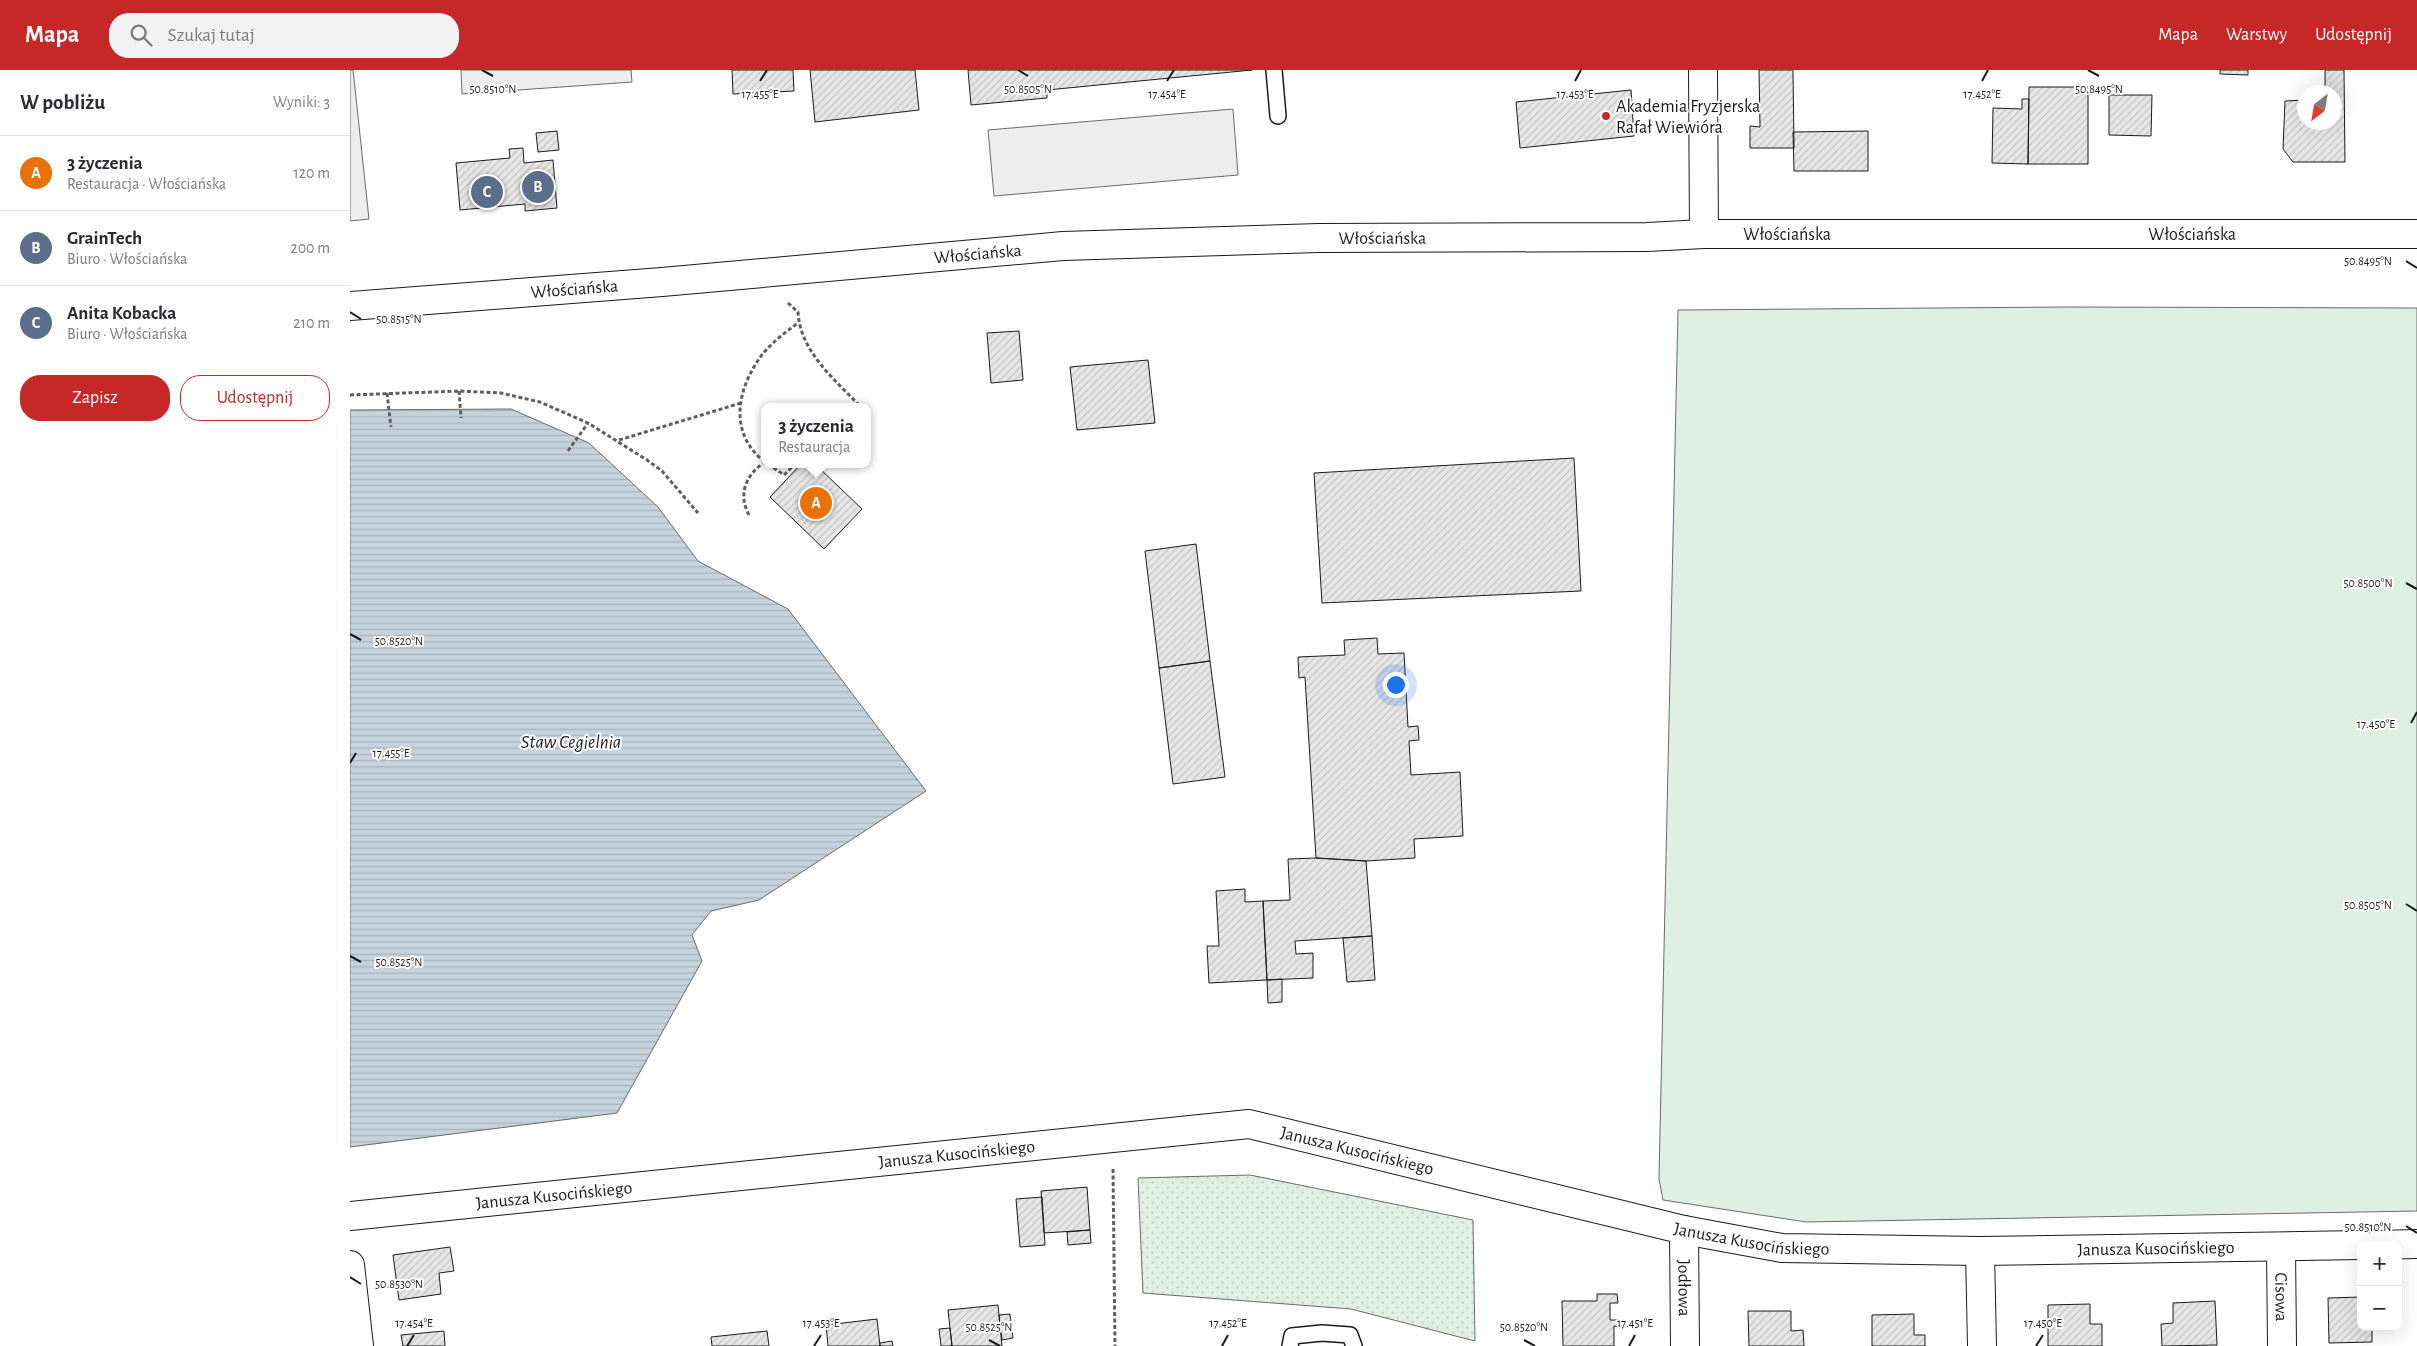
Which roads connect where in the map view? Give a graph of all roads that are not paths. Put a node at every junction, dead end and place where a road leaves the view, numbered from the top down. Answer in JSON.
{"nodes":[{"id":1,"x":1274,"y":70,"type":"edge"},
{"id":2,"x":1703,"y":70,"type":"edge"},
{"id":3,"x":1278,"y":116,"type":"dead end"},
{"id":4,"x":1704,"y":234,"type":"junction"},
{"id":5,"x":2417,"y":234,"type":"edge"},
{"id":6,"x":350,"y":306,"type":"edge"},
{"id":7,"x":350,"y":1216,"type":"edge"},
{"id":8,"x":1684,"y":1230,"type":"junction"},
{"id":9,"x":2402,"y":1244,"type":"edge"},
{"id":10,"x":2417,"y":1244,"type":"edge"},
{"id":11,"x":2357,"y":1245,"type":"edge"},
{"id":12,"x":2281,"y":1247,"type":"junction"},
{"id":13,"x":1980,"y":1251,"type":"junction"},
{"id":14,"x":350,"y":1265,"type":"edge"},
{"id":15,"x":358,"y":1346,"type":"edge"},
{"id":16,"x":1290,"y":1346,"type":"edge"},
{"id":17,"x":1354,"y":1346,"type":"edge"},
{"id":18,"x":1685,"y":1346,"type":"edge"},
{"id":19,"x":1982,"y":1346,"type":"edge"},
{"id":20,"x":2282,"y":1346,"type":"edge"}],
"edges":[{"from":1,"to":3,"type":"lane"},
{"from":2,"to":4,"type":"street"},
{"from":4,"to":5,"type":"street","name":"Włościańska"},
{"from":4,"to":6,"type":"street","name":"Włościańska"},
{"from":7,"to":8,"type":"street","name":"Janusza Kusocińskiego"},
{"from":8,"to":13,"type":"street","name":"Janusza Kusocińskiego"},
{"from":8,"to":18,"type":"street","name":"Jodłowa"},
{"from":9,"to":10,"type":"street"},
{"from":11,"to":12,"type":"street","name":"Janusza Kusocińskiego"},
{"from":12,"to":13,"type":"street","name":"Janusza Kusocińskiego"},
{"from":12,"to":20,"type":"street","name":"Cisowa"},
{"from":13,"to":19,"type":"street"},
{"from":14,"to":15,"type":"street"},
{"from":16,"to":17,"type":"lane"}]}
